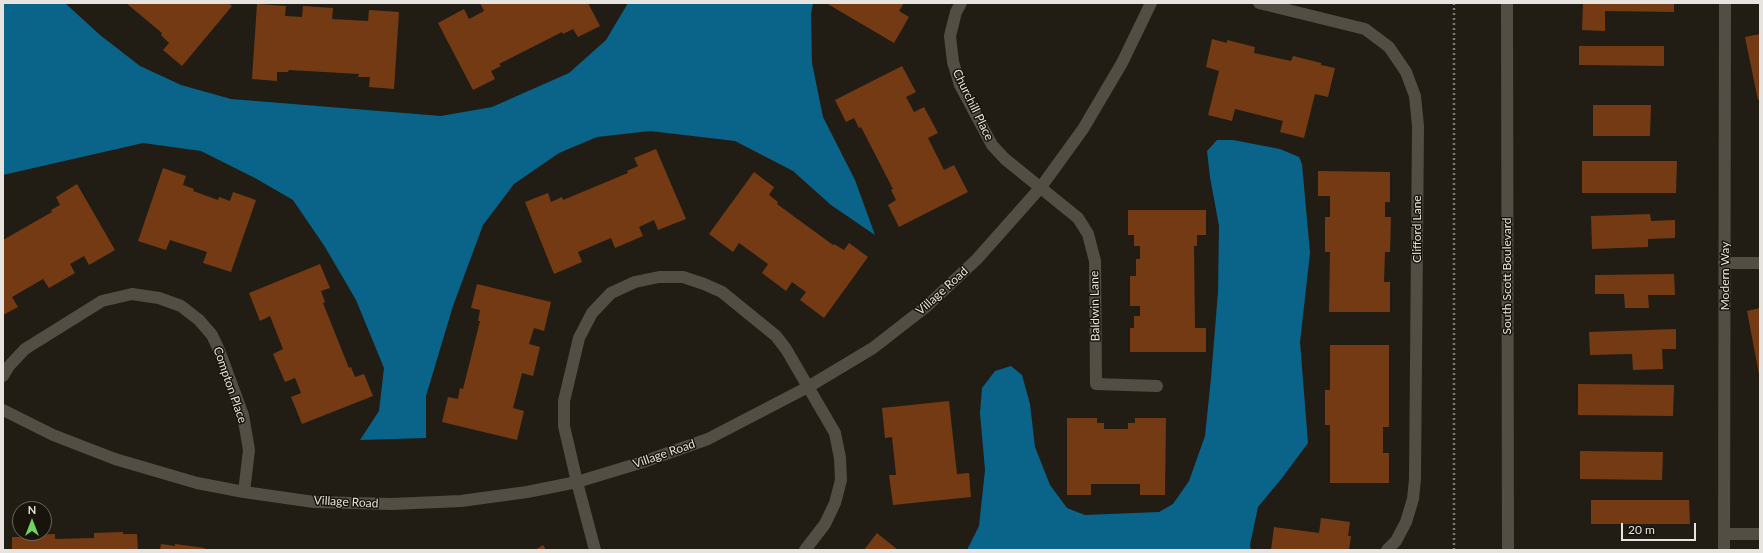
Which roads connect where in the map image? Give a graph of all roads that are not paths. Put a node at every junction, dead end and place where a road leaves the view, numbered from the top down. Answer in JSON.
{"nodes":[{"id":1,"x":961,"y":3,"type":"edge"},
{"id":2,"x":1151,"y":3,"type":"edge"},
{"id":3,"x":1259,"y":3,"type":"edge"},
{"id":4,"x":1507,"y":3,"type":"edge"},
{"id":5,"x":1725,"y":3,"type":"edge"},
{"id":6,"x":1041,"y":187,"type":"junction"},
{"id":7,"x":1724,"y":263,"type":"junction"},
{"id":8,"x":1760,"y":263,"type":"edge"},
{"id":9,"x":3,"y":376,"type":"edge"},
{"id":10,"x":1157,"y":386,"type":"dead end"},
{"id":11,"x":808,"y":387,"type":"junction"},
{"id":12,"x":3,"y":410,"type":"edge"},
{"id":13,"x":577,"y":482,"type":"junction"},
{"id":14,"x":244,"y":492,"type":"junction"},
{"id":15,"x":1724,"y":534,"type":"junction"},
{"id":16,"x":1760,"y":534,"type":"edge"},
{"id":17,"x":595,"y":550,"type":"edge"},
{"id":18,"x":805,"y":550,"type":"edge"},
{"id":19,"x":1387,"y":550,"type":"edge"},
{"id":20,"x":1508,"y":550,"type":"edge"},
{"id":21,"x":1724,"y":550,"type":"edge"}],
"edges":[{"from":1,"to":6,"type":"street","name":"Churchill Place"},
{"from":2,"to":6,"type":"street","name":"Village Road"},
{"from":3,"to":19,"type":"street","name":"Clifford Lane"},
{"from":4,"to":20,"type":"street","name":"South Scott Boulevard"},
{"from":5,"to":7,"type":"street","name":"Modern Way"},
{"from":6,"to":10,"type":"street","name":"Baldwin Lane"},
{"from":6,"to":11,"type":"street","name":"Village Road"},
{"from":7,"to":8,"type":"street"},
{"from":7,"to":15,"type":"street","name":"Modern Way"},
{"from":9,"to":14,"type":"street","name":"Compton Place"},
{"from":11,"to":13,"type":"street","name":"Village Road"},
{"from":11,"to":13,"type":"street"},
{"from":11,"to":18,"type":"street"},
{"from":12,"to":14,"type":"street","name":"Village Road"},
{"from":13,"to":14,"type":"street","name":"Village Road"},
{"from":13,"to":17,"type":"street"},
{"from":15,"to":16,"type":"street"},
{"from":15,"to":21,"type":"street","name":"Modern Way"}]}
